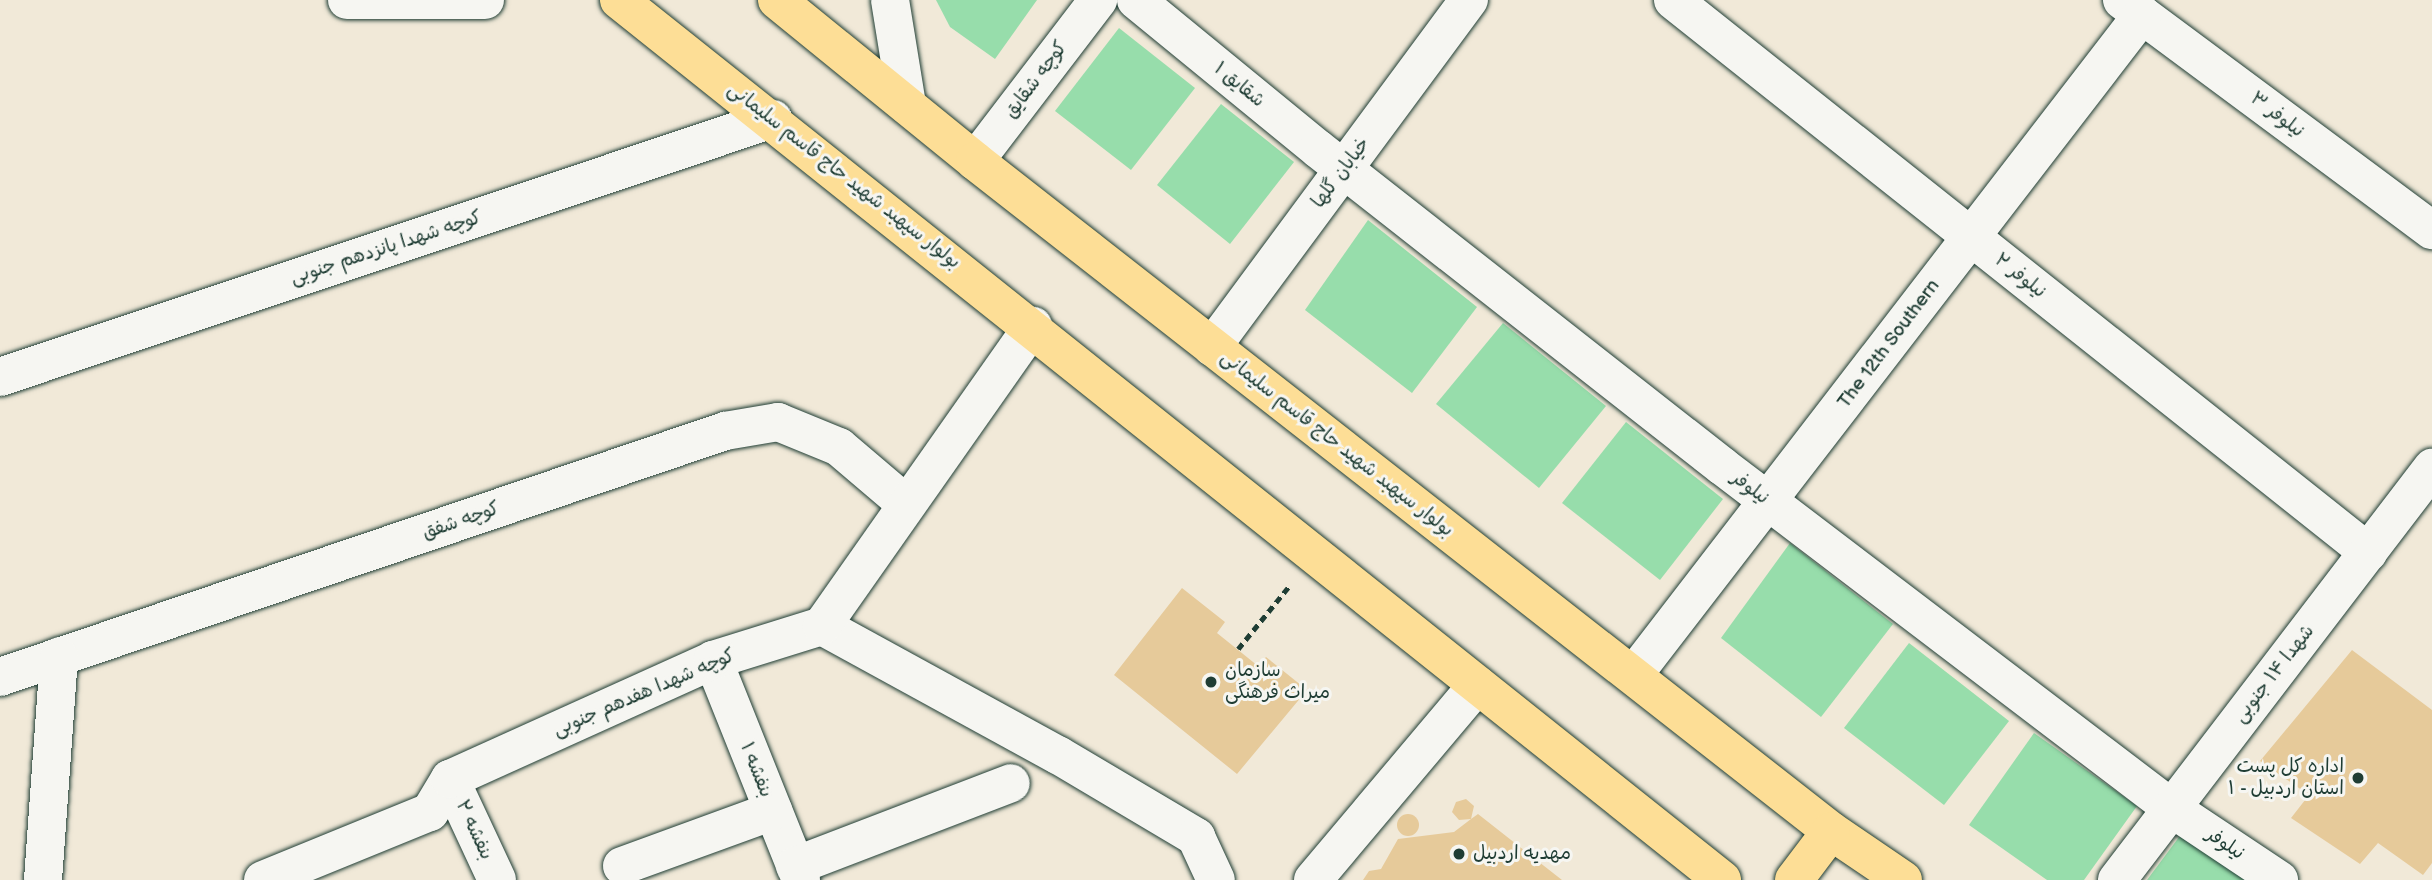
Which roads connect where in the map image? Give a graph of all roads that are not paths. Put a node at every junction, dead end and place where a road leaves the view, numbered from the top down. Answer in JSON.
{"nodes":[{"id":1,"x":347,"y":0,"type":"edge"},
{"id":2,"x":485,"y":0,"type":"edge"},
{"id":3,"x":620,"y":0,"type":"edge"},
{"id":4,"x":777,"y":0,"type":"edge"},
{"id":5,"x":890,"y":0,"type":"edge"},
{"id":6,"x":1098,"y":0,"type":"edge"},
{"id":7,"x":1136,"y":0,"type":"edge"},
{"id":8,"x":1469,"y":0,"type":"edge"},
{"id":9,"x":1673,"y":0,"type":"edge"},
{"id":10,"x":2132,"y":7,"type":"edge"},
{"id":11,"x":907,"y":105,"type":"junction"},
{"id":12,"x":773,"y":119,"type":"junction"},
{"id":13,"x":975,"y":161,"type":"junction"},
{"id":14,"x":1343,"y":169,"type":"junction"},
{"id":15,"x":2432,"y":230,"type":"edge"},
{"id":16,"x":1971,"y":237,"type":"junction"},
{"id":17,"x":1033,"y":326,"type":"junction"},
{"id":18,"x":1212,"y":347,"type":"junction"},
{"id":19,"x":0,"y":377,"type":"edge"},
{"id":20,"x":2432,"y":468,"type":"edge"},
{"id":21,"x":1768,"y":501,"type":"junction"},
{"id":22,"x":906,"y":504,"type":"junction"},
{"id":23,"x":2368,"y":552,"type":"junction"},
{"id":24,"x":822,"y":626,"type":"junction"},
{"id":25,"x":59,"y":657,"type":"junction"},
{"id":26,"x":713,"y":660,"type":"junction"},
{"id":27,"x":1635,"y":673,"type":"junction"},
{"id":28,"x":0,"y":677,"type":"edge"},
{"id":29,"x":1477,"y":685,"type":"junction"},
{"id":30,"x":450,"y":779,"type":"junction"},
{"id":31,"x":1012,"y":783,"type":"dead end"},
{"id":32,"x":2166,"y":804,"type":"junction"},
{"id":33,"x":772,"y":811,"type":"junction"},
{"id":34,"x":1831,"y":831,"type":"junction"},
{"id":35,"x":622,"y":866,"type":"dead end"},
{"id":36,"x":798,"y":873,"type":"edge"},
{"id":37,"x":43,"y":880,"type":"edge"},
{"id":38,"x":263,"y":880,"type":"edge"},
{"id":39,"x":497,"y":880,"type":"edge"},
{"id":40,"x":1216,"y":880,"type":"edge"},
{"id":41,"x":1313,"y":880,"type":"edge"},
{"id":42,"x":1722,"y":880,"type":"edge"},
{"id":43,"x":1794,"y":880,"type":"edge"},
{"id":44,"x":1903,"y":880,"type":"edge"},
{"id":45,"x":2117,"y":880,"type":"edge"},
{"id":46,"x":2279,"y":880,"type":"edge"}],
"edges":[{"from":1,"to":2,"type":"street"},
{"from":3,"to":12,"type":"main road","name":"بولوار سپهبد شهید حاج قاسم سلیمانی"},
{"from":4,"to":11,"type":"main road","name":"بولوار سپهبد شهید حاج قاسم سلیمانی"},
{"from":5,"to":11,"type":"street"},
{"from":6,"to":13,"type":"street","name":"کوچه شقایق"},
{"from":7,"to":14,"type":"street","name":"شقایق ۱"},
{"from":8,"to":14,"type":"street","name":"خیابان گلها"},
{"from":9,"to":16,"type":"street","name":"نیلوفر ۲"},
{"from":10,"to":15,"type":"street","name":"نیلوفر ۳"},
{"from":10,"to":16,"type":"street","name":"The 12th Southern"},
{"from":11,"to":13,"type":"main road","name":"بولوار سپهبد شهید حاج قاسم سلیمانی"},
{"from":12,"to":17,"type":"main road","name":"بولوار سپهبد شهید حاج قاسم سلیمانی"},
{"from":12,"to":19,"type":"street","name":"کوچه شهدا پانزدهم جنوبی"},
{"from":13,"to":18,"type":"main road","name":"بولوار سپهبد شهید حاج قاسم سلیمانی"},
{"from":14,"to":18,"type":"street","name":"خیابان گلها"},
{"from":14,"to":21,"type":"street","name":"نیلوفر"},
{"from":16,"to":21,"type":"street","name":"The 12th Southern"},
{"from":16,"to":23,"type":"street","name":"نیلوفر ۲"},
{"from":17,"to":22,"type":"street"},
{"from":17,"to":29,"type":"main road","name":"بولوار سپهبد شهید حاج قاسم سلیمانی"},
{"from":18,"to":27,"type":"main road","name":"بولوار سپهبد شهید حاج قاسم سلیمانی"},
{"from":20,"to":23,"type":"street","name":"شهدا ۱۴ جنوبی"},
{"from":21,"to":27,"type":"street","name":"The 12th Southern"},
{"from":21,"to":32,"type":"street","name":"نیلوفر"},
{"from":22,"to":24,"type":"street"},
{"from":22,"to":25,"type":"street","name":"کوچه شفق"},
{"from":23,"to":32,"type":"street","name":"شهدا ۱۴ جنوبی"},
{"from":24,"to":26,"type":"street","name":"کوچه شهدا هفدهم جنوبی"},
{"from":24,"to":40,"type":"street"},
{"from":25,"to":28,"type":"street","name":"کوچه شفق"},
{"from":25,"to":37,"type":"street"},
{"from":26,"to":30,"type":"street","name":"کوچه شهدا هفدهم جنوبی"},
{"from":26,"to":33,"type":"street","name":"بنفشه ۱"},
{"from":27,"to":34,"type":"main road","name":"بولوار سپهبد شهید حاج قاسم سلیمانی"},
{"from":29,"to":41,"type":"street"},
{"from":29,"to":42,"type":"main road","name":"بولوار سپهبد شهید حاج قاسم سلیمانی"},
{"from":30,"to":38,"type":"street"},
{"from":30,"to":39,"type":"street","name":"بنفشه ۲"},
{"from":31,"to":36,"type":"street"},
{"from":32,"to":45,"type":"street","name":"شهدا ۱۴ جنوبی"},
{"from":32,"to":46,"type":"street","name":"نیلوفر"},
{"from":33,"to":35,"type":"street"},
{"from":33,"to":36,"type":"street","name":"بنفشه ۱"},
{"from":34,"to":43,"type":"main road"},
{"from":34,"to":44,"type":"main road","name":"بولوار سپهبد شهید حاج قاسم سلیمانی"}]}
